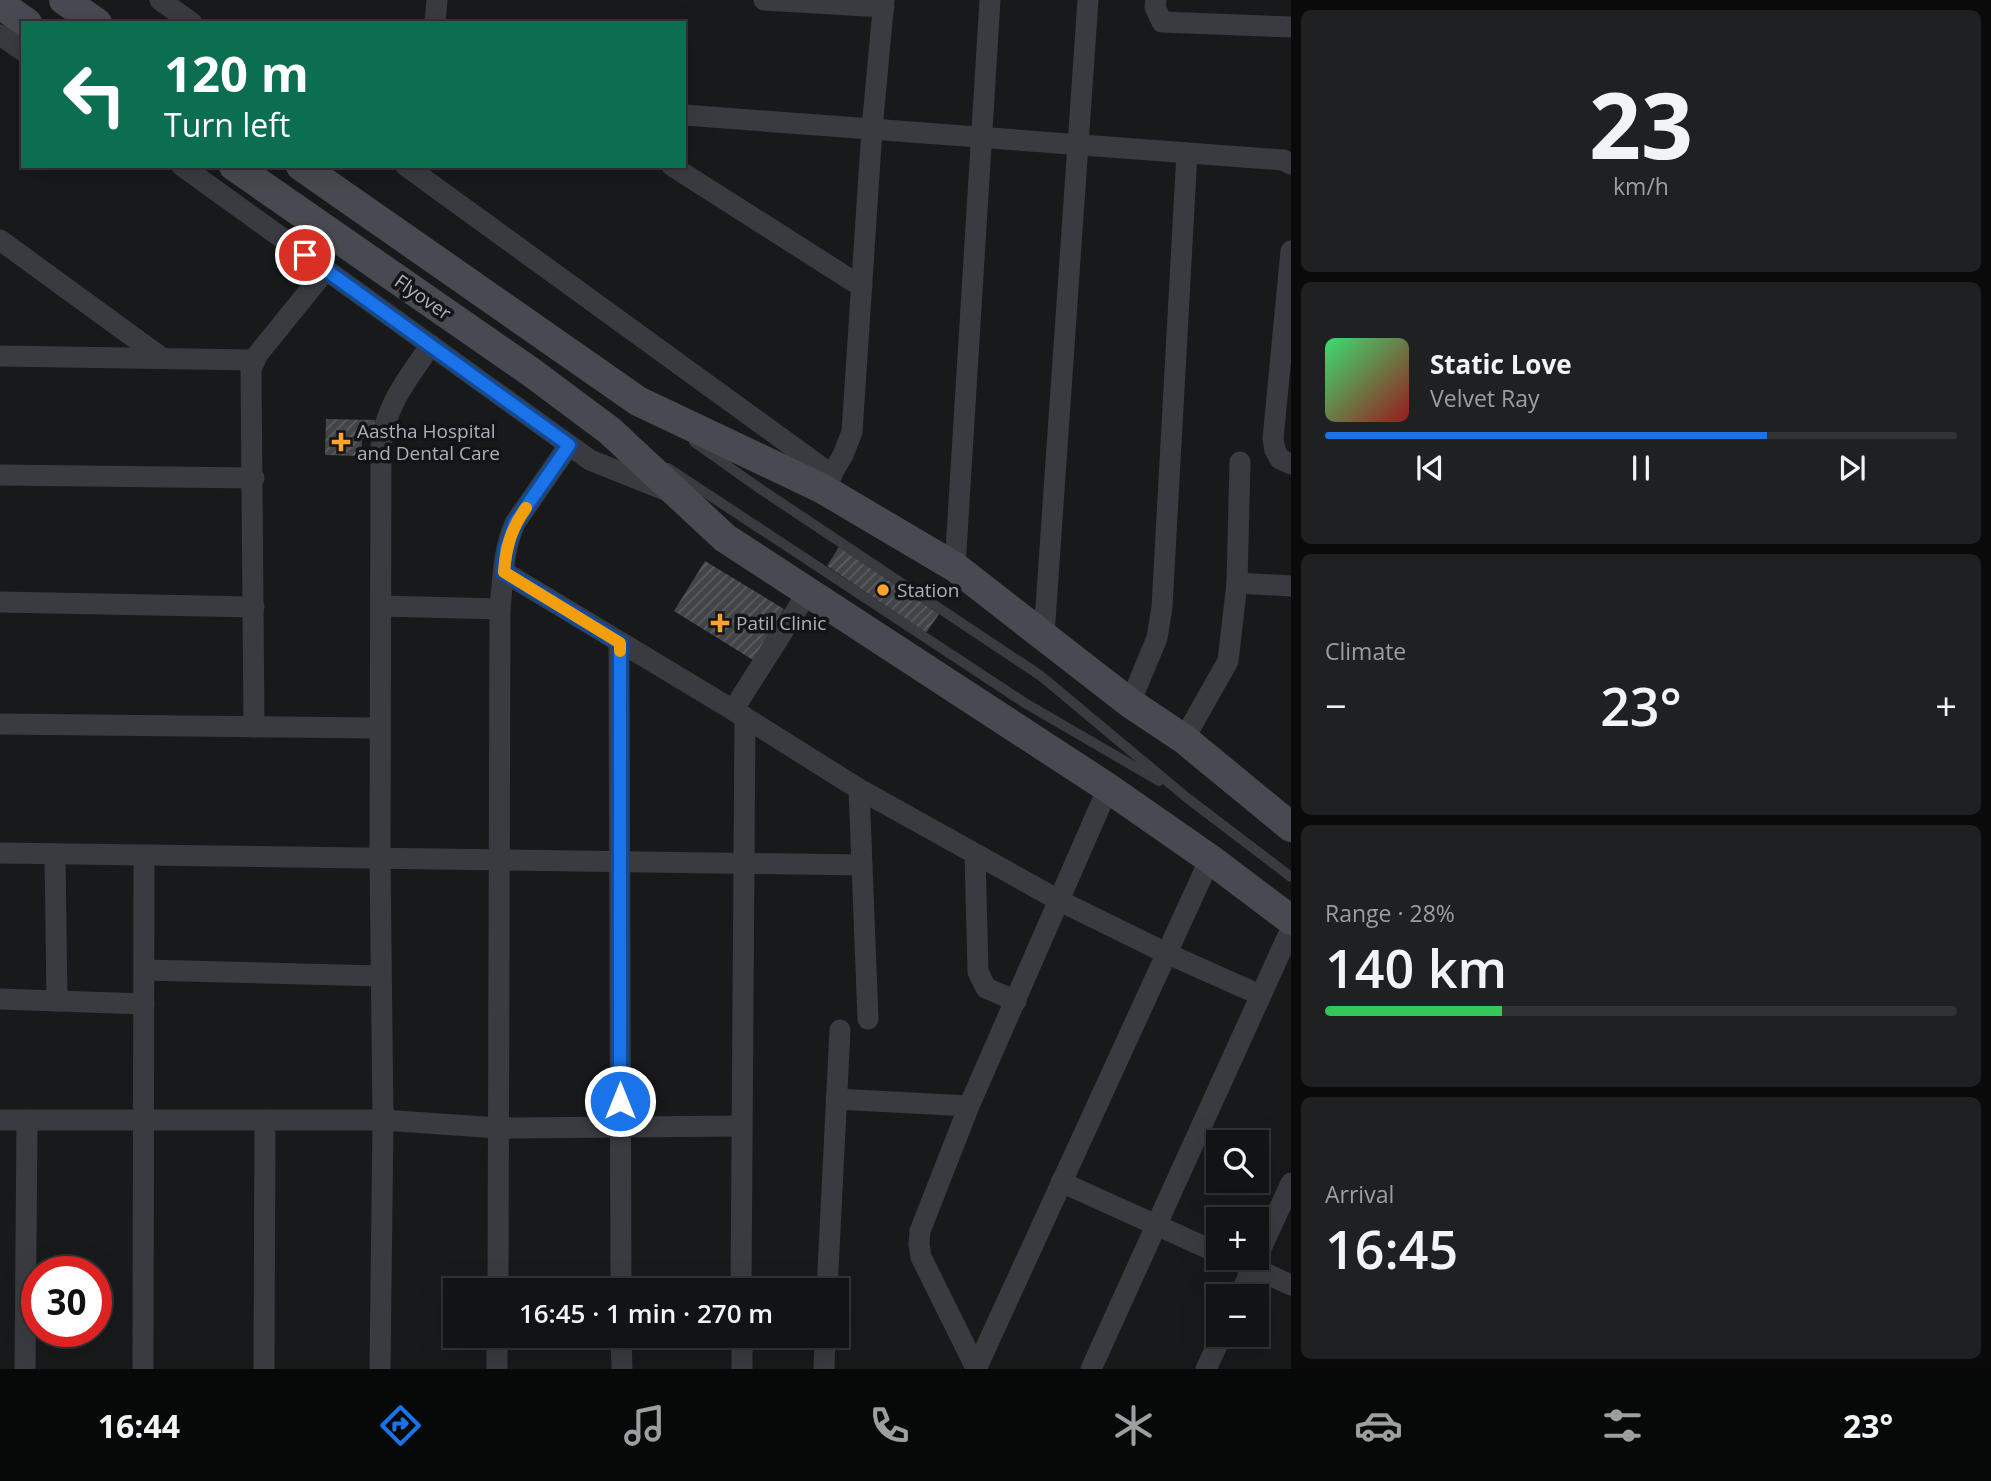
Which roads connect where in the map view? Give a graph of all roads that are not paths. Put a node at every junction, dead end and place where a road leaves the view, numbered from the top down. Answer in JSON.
{"nodes":[{"id":1,"x":64,"y":0,"type":"edge"},
{"id":2,"x":160,"y":0,"type":"edge"},
{"id":3,"x":764,"y":0,"type":"edge"},
{"id":4,"x":990,"y":0,"type":"edge"},
{"id":5,"x":1088,"y":0,"type":"edge"},
{"id":6,"x":1156,"y":0,"type":"edge"},
{"id":7,"x":0,"y":4,"type":"edge"},
{"id":8,"x":884,"y":4,"type":"edge"},
{"id":9,"x":24,"y":21,"type":"edge"},
{"id":10,"x":93,"y":21,"type":"edge"},
{"id":11,"x":189,"y":21,"type":"edge"},
{"id":12,"x":1291,"y":27,"type":"edge"},
{"id":13,"x":0,"y":35,"type":"edge"},
{"id":14,"x":21,"y":50,"type":"edge"},
{"id":15,"x":686,"y":115,"type":"edge"},
{"id":16,"x":873,"y":128,"type":"junction"},
{"id":17,"x":981,"y":137,"type":"junction"},
{"id":18,"x":1077,"y":145,"type":"junction"},
{"id":19,"x":1187,"y":153,"type":"junction"},
{"id":20,"x":1291,"y":164,"type":"edge"},
{"id":21,"x":185,"y":168,"type":"edge"},
{"id":22,"x":237,"y":168,"type":"edge"},
{"id":23,"x":303,"y":168,"type":"edge"},
{"id":24,"x":676,"y":168,"type":"edge"},
{"id":25,"x":417,"y":170,"type":"edge"},
{"id":26,"x":0,"y":240,"type":"edge"},
{"id":27,"x":1291,"y":251,"type":"edge"},
{"id":28,"x":326,"y":270,"type":"junction"},
{"id":29,"x":862,"y":288,"type":"junction"},
{"id":30,"x":431,"y":345,"type":"junction"},
{"id":31,"x":1286,"y":348,"type":"edge"},
{"id":32,"x":0,"y":356,"type":"edge"},
{"id":33,"x":162,"y":359,"type":"junction"},
{"id":34,"x":254,"y":360,"type":"junction"},
{"id":35,"x":638,"y":401,"type":"junction"},
{"id":36,"x":610,"y":431,"type":"junction"},
{"id":37,"x":569,"y":445,"type":"junction"},
{"id":38,"x":1240,"y":462,"type":"dead end"},
{"id":39,"x":1291,"y":464,"type":"edge"},
{"id":40,"x":0,"y":475,"type":"edge"},
{"id":41,"x":254,"y":478,"type":"junction"},
{"id":42,"x":827,"y":482,"type":"junction"},
{"id":43,"x":681,"y":497,"type":"junction"},
{"id":44,"x":955,"y":566,"type":"junction"},
{"id":45,"x":504,"y":572,"type":"junction"},
{"id":46,"x":1237,"y":583,"type":"junction"},
{"id":47,"x":1291,"y":586,"type":"edge"},
{"id":48,"x":808,"y":592,"type":"junction"},
{"id":49,"x":0,"y":602,"type":"edge"},
{"id":50,"x":381,"y":606,"type":"junction"},
{"id":51,"x":254,"y":607,"type":"junction"},
{"id":52,"x":500,"y":609,"type":"junction"},
{"id":53,"x":1044,"y":635,"type":"junction"},
{"id":54,"x":620,"y":643,"type":"junction"},
{"id":55,"x":1130,"y":703,"type":"junction"},
{"id":56,"x":739,"y":713,"type":"junction"},
{"id":57,"x":0,"y":724,"type":"edge"},
{"id":58,"x":254,"y":727,"type":"junction"},
{"id":59,"x":380,"y":728,"type":"junction"},
{"id":60,"x":1184,"y":739,"type":"junction"},
{"id":61,"x":1108,"y":788,"type":"junction"},
{"id":62,"x":859,"y":789,"type":"junction"},
{"id":63,"x":1185,"y":797,"type":"junction"},
{"id":64,"x":1291,"y":828,"type":"edge"},
{"id":65,"x":0,"y":853,"type":"edge"},
{"id":66,"x":975,"y":854,"type":"junction"},
{"id":67,"x":55,"y":855,"type":"junction"},
{"id":68,"x":144,"y":855,"type":"junction"},
{"id":69,"x":380,"y":857,"type":"junction"},
{"id":70,"x":1210,"y":859,"type":"junction"},
{"id":71,"x":501,"y":860,"type":"junction"},
{"id":72,"x":620,"y":861,"type":"junction"},
{"id":73,"x":746,"y":862,"type":"junction"},
{"id":74,"x":862,"y":864,"type":"junction"},
{"id":75,"x":1291,"y":877,"type":"edge"},
{"id":76,"x":1060,"y":901,"type":"junction"},
{"id":77,"x":1291,"y":920,"type":"edge"},
{"id":78,"x":1291,"y":929,"type":"edge"},
{"id":79,"x":1167,"y":953,"type":"junction"},
{"id":80,"x":145,"y":970,"type":"junction"},
{"id":81,"x":380,"y":976,"type":"junction"},
{"id":82,"x":1260,"y":995,"type":"junction"},
{"id":83,"x":0,"y":999,"type":"edge"},
{"id":84,"x":57,"y":1001,"type":"junction"},
{"id":85,"x":1016,"y":1001,"type":"junction"},
{"id":86,"x":144,"y":1003,"type":"junction"},
{"id":87,"x":868,"y":1018,"type":"dead end"},
{"id":88,"x":840,"y":1030,"type":"dead end"},
{"id":89,"x":836,"y":1099,"type":"junction"},
{"id":90,"x":968,"y":1106,"type":"junction"},
{"id":91,"x":0,"y":1120,"type":"edge"},
{"id":92,"x":27,"y":1120,"type":"junction"},
{"id":93,"x":144,"y":1120,"type":"junction"},
{"id":94,"x":265,"y":1120,"type":"junction"},
{"id":95,"x":383,"y":1120,"type":"junction"},
{"id":96,"x":741,"y":1126,"type":"junction"},
{"id":97,"x":498,"y":1128,"type":"junction"},
{"id":98,"x":620,"y":1128,"type":"junction"},
{"id":99,"x":1062,"y":1182,"type":"junction"},
{"id":100,"x":1291,"y":1183,"type":"edge"},
{"id":101,"x":1156,"y":1225,"type":"junction"},
{"id":102,"x":1269,"y":1231,"type":"edge"},
{"id":103,"x":1206,"y":1247,"type":"edge"},
{"id":104,"x":1257,"y":1270,"type":"edge"},
{"id":105,"x":498,"y":1278,"type":"edge"},
{"id":106,"x":621,"y":1278,"type":"edge"},
{"id":107,"x":741,"y":1278,"type":"edge"},
{"id":108,"x":828,"y":1278,"type":"edge"},
{"id":109,"x":1291,"y":1285,"type":"edge"},
{"id":110,"x":1216,"y":1347,"type":"edge"},
{"id":111,"x":497,"y":1348,"type":"edge"},
{"id":112,"x":621,"y":1348,"type":"edge"},
{"id":113,"x":742,"y":1348,"type":"edge"},
{"id":114,"x":825,"y":1348,"type":"edge"},
{"id":115,"x":25,"y":1369,"type":"edge"},
{"id":116,"x":143,"y":1369,"type":"edge"},
{"id":117,"x":264,"y":1369,"type":"edge"},
{"id":118,"x":380,"y":1369,"type":"edge"},
{"id":119,"x":497,"y":1369,"type":"edge"},
{"id":120,"x":622,"y":1369,"type":"edge"},
{"id":121,"x":742,"y":1369,"type":"edge"},
{"id":122,"x":824,"y":1369,"type":"edge"},
{"id":123,"x":976,"y":1369,"type":"edge"},
{"id":124,"x":1091,"y":1369,"type":"edge"},
{"id":125,"x":1206,"y":1369,"type":"edge"}],
"edges":[{"from":1,"to":10,"type":"main road"},
{"from":2,"to":11,"type":"street"},
{"from":3,"to":8,"type":"street"},
{"from":4,"to":17,"type":"street"},
{"from":5,"to":18,"type":"street"},
{"from":6,"to":12,"type":"street"},
{"from":7,"to":9,"type":"main road"},
{"from":8,"to":16,"type":"street"},
{"from":13,"to":14,"type":"street"},
{"from":15,"to":16,"type":"street"},
{"from":16,"to":17,"type":"street"},
{"from":16,"to":29,"type":"street"},
{"from":17,"to":18,"type":"street"},
{"from":17,"to":44,"type":"street"},
{"from":18,"to":19,"type":"street"},
{"from":18,"to":53,"type":"street"},
{"from":19,"to":20,"type":"street"},
{"from":19,"to":55,"type":"street"},
{"from":21,"to":28,"type":"street"},
{"from":22,"to":36,"type":"main road","name":"Flyover"},
{"from":23,"to":35,"type":"main road","name":"Flyover"},
{"from":24,"to":29,"type":"street"},
{"from":25,"to":42,"type":"street"},
{"from":26,"to":33,"type":"street"},
{"from":27,"to":31,"type":"street"},
{"from":28,"to":30,"type":"street"},
{"from":28,"to":34,"type":"street"},
{"from":29,"to":42,"type":"street"},
{"from":30,"to":37,"type":"street"},
{"from":30,"to":50,"type":"street"},
{"from":31,"to":39,"type":"street"},
{"from":32,"to":33,"type":"street"},
{"from":33,"to":34,"type":"street"},
{"from":34,"to":41,"type":"street"},
{"from":35,"to":42,"type":"main road","name":"Flyover"},
{"from":35,"to":63,"type":"lane"},
{"from":36,"to":43,"type":"main road","name":"Flyover"},
{"from":36,"to":63,"type":"lane"},
{"from":37,"to":43,"type":"street"},
{"from":37,"to":45,"type":"street"},
{"from":38,"to":46,"type":"street"},
{"from":40,"to":41,"type":"street"},
{"from":41,"to":51,"type":"street"},
{"from":42,"to":44,"type":"main road","name":"Flyover"},
{"from":43,"to":48,"type":"main road","name":"Flyover"},
{"from":44,"to":53,"type":"main road","name":"Flyover"},
{"from":45,"to":52,"type":"street"},
{"from":45,"to":54,"type":"street"},
{"from":46,"to":47,"type":"street"},
{"from":46,"to":60,"type":"street"},
{"from":48,"to":56,"type":"street"},
{"from":48,"to":61,"type":"main road","name":"Flyover"},
{"from":49,"to":51,"type":"street"},
{"from":50,"to":52,"type":"street"},
{"from":50,"to":59,"type":"street"},
{"from":51,"to":58,"type":"street"},
{"from":52,"to":71,"type":"street"},
{"from":53,"to":55,"type":"main road","name":"Flyover"},
{"from":54,"to":56,"type":"street"},
{"from":54,"to":72,"type":"street"},
{"from":55,"to":60,"type":"main road","name":"Flyover"},
{"from":56,"to":62,"type":"street"},
{"from":56,"to":73,"type":"street"},
{"from":57,"to":58,"type":"street"},
{"from":58,"to":59,"type":"street"},
{"from":59,"to":69,"type":"street"},
{"from":60,"to":64,"type":"main road","name":"Flyover"},
{"from":61,"to":70,"type":"main road","name":"Flyover"},
{"from":61,"to":76,"type":"street"},
{"from":62,"to":66,"type":"street"},
{"from":62,"to":74,"type":"street"},
{"from":63,"to":75,"type":"lane"},
{"from":65,"to":67,"type":"street"},
{"from":66,"to":76,"type":"street"},
{"from":66,"to":85,"type":"street"},
{"from":67,"to":68,"type":"street"},
{"from":67,"to":84,"type":"street"},
{"from":68,"to":69,"type":"street"},
{"from":68,"to":80,"type":"street"},
{"from":69,"to":71,"type":"street"},
{"from":69,"to":81,"type":"street"},
{"from":70,"to":77,"type":"main road","name":"Flyover"},
{"from":70,"to":79,"type":"street"},
{"from":71,"to":72,"type":"street"},
{"from":71,"to":97,"type":"street"},
{"from":72,"to":73,"type":"street"},
{"from":72,"to":98,"type":"street"},
{"from":73,"to":74,"type":"street"},
{"from":73,"to":96,"type":"street"},
{"from":74,"to":87,"type":"street"},
{"from":76,"to":79,"type":"street"},
{"from":76,"to":85,"type":"street"},
{"from":78,"to":82,"type":"street"},
{"from":79,"to":82,"type":"street"},
{"from":79,"to":99,"type":"street"},
{"from":80,"to":81,"type":"street"},
{"from":80,"to":86,"type":"street"},
{"from":81,"to":95,"type":"street"},
{"from":82,"to":101,"type":"street"},
{"from":83,"to":84,"type":"street"},
{"from":84,"to":86,"type":"street"},
{"from":85,"to":90,"type":"street"},
{"from":86,"to":93,"type":"street"},
{"from":88,"to":89,"type":"street"},
{"from":89,"to":90,"type":"street"},
{"from":89,"to":108,"type":"street"},
{"from":90,"to":123,"type":"street"},
{"from":91,"to":92,"type":"street"},
{"from":92,"to":93,"type":"street"},
{"from":92,"to":115,"type":"street"},
{"from":93,"to":94,"type":"street"},
{"from":93,"to":116,"type":"street"},
{"from":94,"to":95,"type":"street"},
{"from":94,"to":117,"type":"street"},
{"from":95,"to":97,"type":"street"},
{"from":95,"to":118,"type":"street"},
{"from":96,"to":98,"type":"street"},
{"from":96,"to":107,"type":"street"},
{"from":97,"to":98,"type":"street"},
{"from":97,"to":105,"type":"street"},
{"from":98,"to":106,"type":"street"},
{"from":99,"to":101,"type":"street"},
{"from":99,"to":123,"type":"street"},
{"from":100,"to":102,"type":"street"},
{"from":101,"to":103,"type":"street"},
{"from":101,"to":124,"type":"street"},
{"from":104,"to":109,"type":"street"},
{"from":110,"to":125,"type":"street"},
{"from":111,"to":119,"type":"street"},
{"from":112,"to":120,"type":"street"},
{"from":113,"to":121,"type":"street"},
{"from":114,"to":122,"type":"street"}]}
